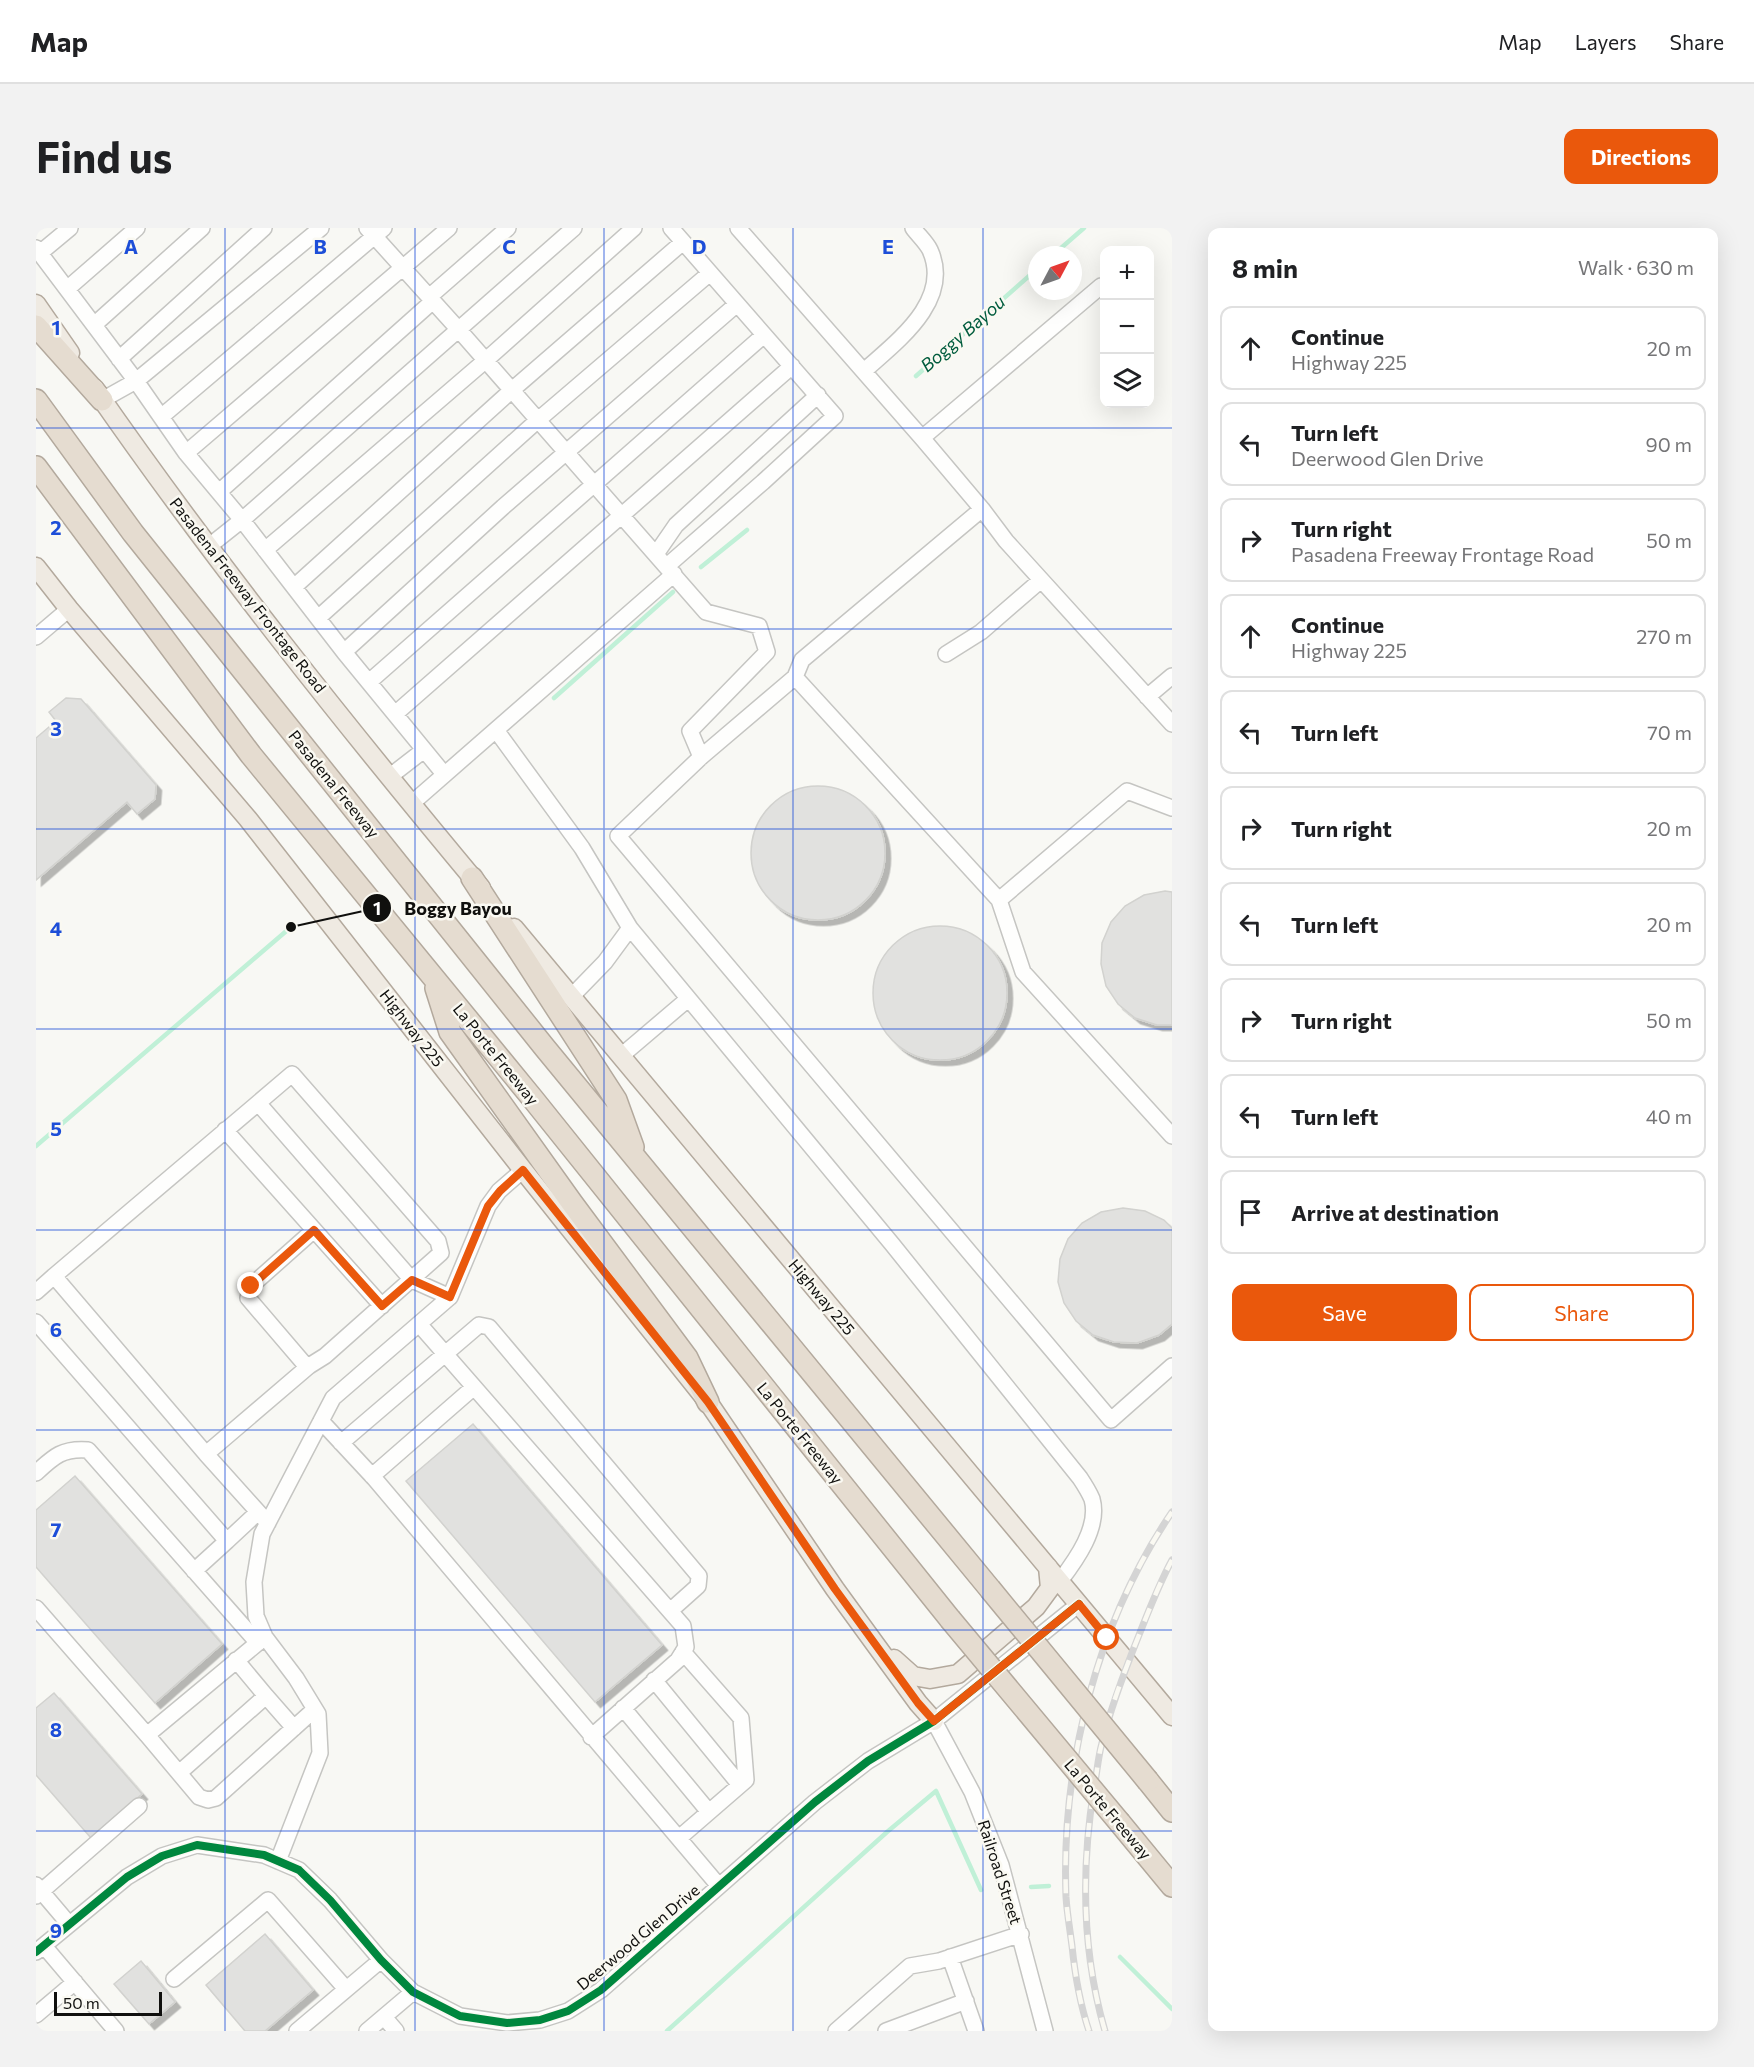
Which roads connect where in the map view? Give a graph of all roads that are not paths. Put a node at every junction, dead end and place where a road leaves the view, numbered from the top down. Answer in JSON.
{"nodes":[{"id":1,"x":70,"y":228,"type":"edge"},
{"id":2,"x":136,"y":228,"type":"edge"},
{"id":3,"x":202,"y":228,"type":"edge"},
{"id":4,"x":264,"y":228,"type":"edge"},
{"id":5,"x":321,"y":228,"type":"edge"},
{"id":6,"x":449,"y":228,"type":"edge"},
{"id":7,"x":508,"y":228,"type":"edge"},
{"id":8,"x":574,"y":228,"type":"edge"},
{"id":9,"x":634,"y":228,"type":"edge"},
{"id":10,"x":672,"y":228,"type":"edge"},
{"id":11,"x":738,"y":228,"type":"edge"},
{"id":12,"x":913,"y":228,"type":"edge"},
{"id":13,"x":375,"y":231,"type":"edge"},
{"id":14,"x":683,"y":242,"type":"junction"},
{"id":15,"x":38,"y":250,"type":"edge"},
{"id":16,"x":403,"y":268,"type":"junction"},
{"id":17,"x":710,"y":273,"type":"junction"},
{"id":18,"x":1100,"y":287,"type":"edge"},
{"id":19,"x":67,"y":289,"type":"junction"},
{"id":20,"x":431,"y":299,"type":"junction"},
{"id":21,"x":36,"y":304,"type":"edge"},
{"id":22,"x":737,"y":304,"type":"junction"},
{"id":23,"x":94,"y":325,"type":"junction"},
{"id":24,"x":36,"y":326,"type":"edge"},
{"id":25,"x":459,"y":330,"type":"junction"},
{"id":26,"x":764,"y":335,"type":"junction"},
{"id":27,"x":119,"y":359,"type":"junction"},
{"id":28,"x":486,"y":360,"type":"junction"},
{"id":29,"x":792,"y":366,"type":"junction"},
{"id":30,"x":864,"y":371,"type":"junction"},
{"id":31,"x":136,"y":381,"type":"junction"},
{"id":32,"x":512,"y":390,"type":"junction"},
{"id":33,"x":818,"y":395,"type":"junction"},
{"id":34,"x":36,"y":400,"type":"edge"},
{"id":35,"x":102,"y":400,"type":"junction"},
{"id":36,"x":161,"y":417,"type":"junction"},
{"id":37,"x":538,"y":420,"type":"junction"},
{"id":38,"x":922,"y":438,"type":"junction"},
{"id":39,"x":567,"y":452,"type":"junction"},
{"id":40,"x":186,"y":453,"type":"junction"},
{"id":41,"x":36,"y":467,"type":"edge"},
{"id":42,"x":594,"y":483,"type":"junction"},
{"id":43,"x":219,"y":492,"type":"junction"},
{"id":44,"x":982,"y":509,"type":"junction"},
{"id":45,"x":621,"y":514,"type":"junction"},
{"id":46,"x":242,"y":520,"type":"junction"},
{"id":47,"x":208,"y":547,"type":"junction"},
{"id":48,"x":265,"y":550,"type":"junction"},
{"id":49,"x":656,"y":554,"type":"junction"},
{"id":50,"x":670,"y":570,"type":"junction"},
{"id":51,"x":38,"y":574,"type":"edge"},
{"id":52,"x":1041,"y":580,"type":"junction"},
{"id":53,"x":294,"y":587,"type":"junction"},
{"id":54,"x":69,"y":609,"type":"junction"},
{"id":55,"x":318,"y":618,"type":"junction"},
{"id":56,"x":36,"y":637,"type":"edge"},
{"id":57,"x":344,"y":652,"type":"junction"},
{"id":58,"x":946,"y":654,"type":"dead end"},
{"id":59,"x":795,"y":676,"type":"junction"},
{"id":60,"x":1172,"y":676,"type":"edge"},
{"id":61,"x":369,"y":682,"type":"junction"},
{"id":62,"x":1147,"y":697,"type":"junction"},
{"id":63,"x":395,"y":714,"type":"junction"},
{"id":64,"x":1172,"y":724,"type":"edge"},
{"id":65,"x":496,"y":730,"type":"junction"},
{"id":66,"x":424,"y":750,"type":"junction"},
{"id":67,"x":701,"y":757,"type":"junction"},
{"id":68,"x":444,"y":774,"type":"junction"},
{"id":69,"x":389,"y":777,"type":"junction"},
{"id":70,"x":411,"y":804,"type":"junction"},
{"id":71,"x":1172,"y":808,"type":"edge"},
{"id":72,"x":472,"y":878,"type":"junction"},
{"id":73,"x":999,"y":900,"type":"junction"},
{"id":74,"x":630,"y":928,"type":"junction"},
{"id":75,"x":432,"y":976,"type":"junction"},
{"id":76,"x":571,"y":997,"type":"junction"},
{"id":77,"x":688,"y":999,"type":"junction"},
{"id":78,"x":621,"y":1056,"type":"junction"},
{"id":79,"x":258,"y":1103,"type":"junction"},
{"id":80,"x":225,"y":1130,"type":"junction"},
{"id":81,"x":1172,"y":1136,"type":"edge"},
{"id":82,"x":638,"y":1162,"type":"junction"},
{"id":83,"x":523,"y":1170,"type":"junction"},
{"id":84,"x":314,"y":1230,"type":"junction"},
{"id":85,"x":54,"y":1276,"type":"junction"},
{"id":86,"x":412,"y":1280,"type":"junction"},
{"id":87,"x":36,"y":1292,"type":"edge"},
{"id":88,"x":450,"y":1297,"type":"junction"},
{"id":89,"x":382,"y":1306,"type":"junction"},
{"id":90,"x":36,"y":1322,"type":"edge"},
{"id":91,"x":419,"y":1324,"type":"junction"},
{"id":92,"x":445,"y":1354,"type":"junction"},
{"id":93,"x":1172,"y":1366,"type":"edge"},
{"id":94,"x":307,"y":1367,"type":"junction"},
{"id":95,"x":474,"y":1387,"type":"junction"},
{"id":96,"x":708,"y":1402,"type":"junction"},
{"id":97,"x":321,"y":1421,"type":"junction"},
{"id":98,"x":341,"y":1443,"type":"junction"},
{"id":99,"x":206,"y":1454,"type":"junction"},
{"id":100,"x":39,"y":1462,"type":"edge"},
{"id":101,"x":372,"y":1476,"type":"junction"},
{"id":102,"x":263,"y":1517,"type":"junction"},
{"id":103,"x":227,"y":1541,"type":"junction"},
{"id":104,"x":195,"y":1571,"type":"junction"},
{"id":105,"x":1054,"y":1574,"type":"junction"},
{"id":106,"x":1079,"y":1604,"type":"junction"},
{"id":107,"x":36,"y":1608,"type":"edge"},
{"id":108,"x":670,"y":1611,"type":"junction"},
{"id":109,"x":870,"y":1639,"type":"junction"},
{"id":110,"x":261,"y":1640,"type":"junction"},
{"id":111,"x":683,"y":1652,"type":"junction"},
{"id":112,"x":236,"y":1660,"type":"junction"},
{"id":113,"x":654,"y":1680,"type":"junction"},
{"id":114,"x":266,"y":1696,"type":"junction"},
{"id":115,"x":623,"y":1708,"type":"junction"},
{"id":116,"x":315,"y":1709,"type":"junction"},
{"id":117,"x":1172,"y":1716,"type":"edge"},
{"id":118,"x":934,"y":1721,"type":"junction"},
{"id":119,"x":294,"y":1728,"type":"junction"},
{"id":120,"x":147,"y":1735,"type":"junction"},
{"id":121,"x":591,"y":1737,"type":"junction"},
{"id":122,"x":179,"y":1773,"type":"junction"},
{"id":123,"x":740,"y":1785,"type":"junction"},
{"id":124,"x":139,"y":1806,"type":"dead end"},
{"id":125,"x":1172,"y":1811,"type":"edge"},
{"id":126,"x":709,"y":1812,"type":"junction"},
{"id":127,"x":679,"y":1838,"type":"junction"},
{"id":128,"x":278,"y":1861,"type":"junction"},
{"id":129,"x":719,"y":1886,"type":"junction"},
{"id":130,"x":1172,"y":1886,"type":"edge"},
{"id":131,"x":38,"y":1891,"type":"edge"},
{"id":132,"x":69,"y":1924,"type":"junction"},
{"id":133,"x":1021,"y":1934,"type":"junction"},
{"id":134,"x":40,"y":1949,"type":"edge"},
{"id":135,"x":951,"y":1957,"type":"junction"},
{"id":136,"x":381,"y":1960,"type":"junction"},
{"id":137,"x":174,"y":1979,"type":"dead end"},
{"id":138,"x":75,"y":1982,"type":"junction"},
{"id":139,"x":346,"y":1989,"type":"junction"},
{"id":140,"x":413,"y":1992,"type":"junction"},
{"id":141,"x":966,"y":2001,"type":"junction"},
{"id":142,"x":36,"y":2015,"type":"edge"},
{"id":143,"x":384,"y":2017,"type":"junction"},
{"id":144,"x":494,"y":2026,"type":"edge"},
{"id":145,"x":116,"y":2031,"type":"edge"},
{"id":146,"x":297,"y":2031,"type":"edge"},
{"id":147,"x":368,"y":2031,"type":"edge"},
{"id":148,"x":396,"y":2031,"type":"edge"},
{"id":149,"x":836,"y":2031,"type":"edge"},
{"id":150,"x":886,"y":2031,"type":"edge"},
{"id":151,"x":976,"y":2031,"type":"edge"},
{"id":152,"x":1045,"y":2031,"type":"edge"}],
"edges":[{"from":1,"to":15,"type":"street"},
{"from":2,"to":19,"type":"street"},
{"from":3,"to":23,"type":"street"},
{"from":4,"to":27,"type":"street"},
{"from":5,"to":31,"type":"street"},
{"from":6,"to":16,"type":"street"},
{"from":7,"to":20,"type":"street"},
{"from":8,"to":25,"type":"street"},
{"from":9,"to":28,"type":"street"},
{"from":10,"to":14,"type":"street"},
{"from":11,"to":30,"type":"street"},
{"from":12,"to":30,"type":"street"},
{"from":13,"to":16,"type":"street"},
{"from":13,"to":36,"type":"street"},
{"from":14,"to":17,"type":"street"},
{"from":14,"to":32,"type":"street"},
{"from":15,"to":19,"type":"street"},
{"from":16,"to":20,"type":"street"},
{"from":16,"to":40,"type":"street"},
{"from":17,"to":22,"type":"street"},
{"from":17,"to":37,"type":"street"},
{"from":18,"to":38,"type":"street"},
{"from":19,"to":23,"type":"street"},
{"from":20,"to":25,"type":"street"},
{"from":20,"to":43,"type":"street"},
{"from":21,"to":35,"type":"main road","name":"Pasadena Freeway Frontage Road"},
{"from":22,"to":26,"type":"street"},
{"from":22,"to":39,"type":"street"},
{"from":23,"to":27,"type":"street"},
{"from":24,"to":35,"type":"highway"},
{"from":25,"to":28,"type":"street"},
{"from":25,"to":46,"type":"street"},
{"from":26,"to":29,"type":"street"},
{"from":26,"to":42,"type":"street"},
{"from":27,"to":31,"type":"street"},
{"from":28,"to":32,"type":"street"},
{"from":28,"to":48,"type":"street"},
{"from":29,"to":33,"type":"street"},
{"from":29,"to":45,"type":"street"},
{"from":30,"to":38,"type":"street"},
{"from":31,"to":35,"type":"street"},
{"from":31,"to":36,"type":"street"},
{"from":32,"to":37,"type":"street"},
{"from":32,"to":53,"type":"street"},
{"from":33,"to":49,"type":"street"},
{"from":33,"to":50,"type":"street"},
{"from":34,"to":82,"type":"highway","name":"Pasadena Freeway"},
{"from":35,"to":47,"type":"main road","name":"Pasadena Freeway Frontage Road"},
{"from":36,"to":40,"type":"street"},
{"from":37,"to":39,"type":"street"},
{"from":37,"to":55,"type":"street"},
{"from":38,"to":44,"type":"street"},
{"from":39,"to":42,"type":"street"},
{"from":39,"to":57,"type":"street"},
{"from":40,"to":43,"type":"street"},
{"from":41,"to":75,"type":"highway"},
{"from":42,"to":45,"type":"street"},
{"from":42,"to":61,"type":"street"},
{"from":43,"to":46,"type":"street"},
{"from":44,"to":52,"type":"street"},
{"from":44,"to":59,"type":"street"},
{"from":45,"to":49,"type":"street"},
{"from":45,"to":63,"type":"street"},
{"from":46,"to":47,"type":"street"},
{"from":46,"to":48,"type":"street"},
{"from":47,"to":69,"type":"main road","name":"Pasadena Freeway Frontage Road"},
{"from":48,"to":53,"type":"street"},
{"from":49,"to":50,"type":"street"},
{"from":50,"to":65,"type":"street"},
{"from":50,"to":67,"type":"street"},
{"from":51,"to":54,"type":"main road"},
{"from":52,"to":58,"type":"street"},
{"from":52,"to":62,"type":"street"},
{"from":53,"to":55,"type":"street"},
{"from":54,"to":56,"type":"street"},
{"from":54,"to":83,"type":"main road","name":"Highway 225"},
{"from":55,"to":57,"type":"street"},
{"from":57,"to":61,"type":"street"},
{"from":59,"to":67,"type":"street"},
{"from":59,"to":73,"type":"street"},
{"from":60,"to":62,"type":"street"},
{"from":61,"to":63,"type":"street"},
{"from":62,"to":64,"type":"street"},
{"from":63,"to":66,"type":"street"},
{"from":65,"to":68,"type":"street"},
{"from":65,"to":74,"type":"street"},
{"from":66,"to":68,"type":"street"},
{"from":66,"to":69,"type":"street"},
{"from":67,"to":93,"type":"street"},
{"from":68,"to":70,"type":"street"},
{"from":69,"to":70,"type":"main road","name":"Pasadena Freeway Frontage Road"},
{"from":70,"to":72,"type":"main road","name":"Pasadena Freeway Frontage Road"},
{"from":71,"to":73,"type":"street"},
{"from":72,"to":76,"type":"main road","name":"Highway 225"},
{"from":72,"to":82,"type":"highway"},
{"from":73,"to":81,"type":"street"},
{"from":74,"to":76,"type":"street"},
{"from":74,"to":77,"type":"street"},
{"from":75,"to":96,"type":"highway"},
{"from":75,"to":130,"type":"highway","name":"La Porte Freeway","bridge":true},
{"from":76,"to":78,"type":"main road","name":"Highway 225"},
{"from":77,"to":78,"type":"street"},
{"from":77,"to":105,"type":"street"},
{"from":78,"to":105,"type":"main road","name":"Highway 225"},
{"from":79,"to":80,"type":"street"},
{"from":79,"to":86,"type":"street"},
{"from":79,"to":86,"type":"street"},
{"from":80,"to":84,"type":"street"},
{"from":80,"to":85,"type":"street"},
{"from":82,"to":125,"type":"highway","bridge":true},
{"from":83,"to":88,"type":"street"},
{"from":83,"to":96,"type":"main road","name":"Highway 225"},
{"from":84,"to":89,"type":"street"},
{"from":84,"to":94,"type":"street"},
{"from":85,"to":87,"type":"street"},
{"from":85,"to":99,"type":"street"},
{"from":86,"to":88,"type":"street"},
{"from":86,"to":89,"type":"street"},
{"from":88,"to":91,"type":"street"},
{"from":89,"to":94,"type":"street"},
{"from":90,"to":103,"type":"street"},
{"from":91,"to":92,"type":"street"},
{"from":91,"to":97,"type":"street"},
{"from":92,"to":95,"type":"street"},
{"from":92,"to":98,"type":"street"},
{"from":92,"to":108,"type":"street"},
{"from":94,"to":99,"type":"street"},
{"from":95,"to":101,"type":"street"},
{"from":95,"to":108,"type":"street"},
{"from":96,"to":109,"type":"main road","name":"Highway 225"},
{"from":97,"to":98,"type":"street"},
{"from":97,"to":102,"type":"street"},
{"from":98,"to":101,"type":"street"},
{"from":99,"to":102,"type":"street"},
{"from":100,"to":104,"type":"street"},
{"from":101,"to":121,"type":"street"},
{"from":102,"to":103,"type":"street"},
{"from":102,"to":110,"type":"street"},
{"from":103,"to":104,"type":"street"},
{"from":104,"to":110,"type":"street"},
{"from":105,"to":106,"type":"main road","name":"Highway 225"},
{"from":105,"to":109,"type":"main road"},
{"from":106,"to":117,"type":"main road","name":"Highway 225"},
{"from":106,"to":118,"type":"street","name":"Deerwood Glen Drive"},
{"from":107,"to":120,"type":"street"},
{"from":108,"to":111,"type":"street"},
{"from":109,"to":118,"type":"main road"},
{"from":110,"to":112,"type":"street"},
{"from":110,"to":116,"type":"street"},
{"from":111,"to":113,"type":"street"},
{"from":111,"to":123,"type":"street"},
{"from":112,"to":114,"type":"street"},
{"from":112,"to":120,"type":"street"},
{"from":113,"to":115,"type":"street"},
{"from":113,"to":123,"type":"street"},
{"from":114,"to":119,"type":"street"},
{"from":114,"to":122,"type":"street"},
{"from":115,"to":121,"type":"street"},
{"from":115,"to":126,"type":"street"},
{"from":116,"to":119,"type":"street"},
{"from":116,"to":128,"type":"street"},
{"from":118,"to":129,"type":"street","name":"Deerwood Glen Drive"},
{"from":118,"to":133,"type":"street","name":"Railroad Street"},
{"from":119,"to":122,"type":"street"},
{"from":120,"to":122,"type":"street"},
{"from":121,"to":127,"type":"street"},
{"from":123,"to":126,"type":"street"},
{"from":124,"to":131,"type":"street"},
{"from":126,"to":127,"type":"street"},
{"from":127,"to":129,"type":"street"},
{"from":128,"to":132,"type":"street","name":"Deerwood Glen Drive"},
{"from":128,"to":136,"type":"street","name":"Deerwood Glen Drive"},
{"from":129,"to":144,"type":"street","name":"Deerwood Glen Drive"},
{"from":131,"to":132,"type":"street"},
{"from":132,"to":134,"type":"street","name":"Deerwood Glen Drive"},
{"from":133,"to":135,"type":"street"},
{"from":133,"to":152,"type":"street","name":"Railroad Street"},
{"from":134,"to":138,"type":"street"},
{"from":135,"to":141,"type":"street"},
{"from":135,"to":149,"type":"street"},
{"from":136,"to":139,"type":"street"},
{"from":136,"to":140,"type":"street","name":"Deerwood Glen Drive"},
{"from":137,"to":139,"type":"street"},
{"from":138,"to":142,"type":"street"},
{"from":138,"to":145,"type":"street"},
{"from":139,"to":146,"type":"street"},
{"from":140,"to":143,"type":"street"},
{"from":140,"to":144,"type":"street","name":"Deerwood Glen Drive"},
{"from":141,"to":150,"type":"street"},
{"from":141,"to":151,"type":"street"},
{"from":143,"to":147,"type":"street"},
{"from":143,"to":148,"type":"street"}]}
